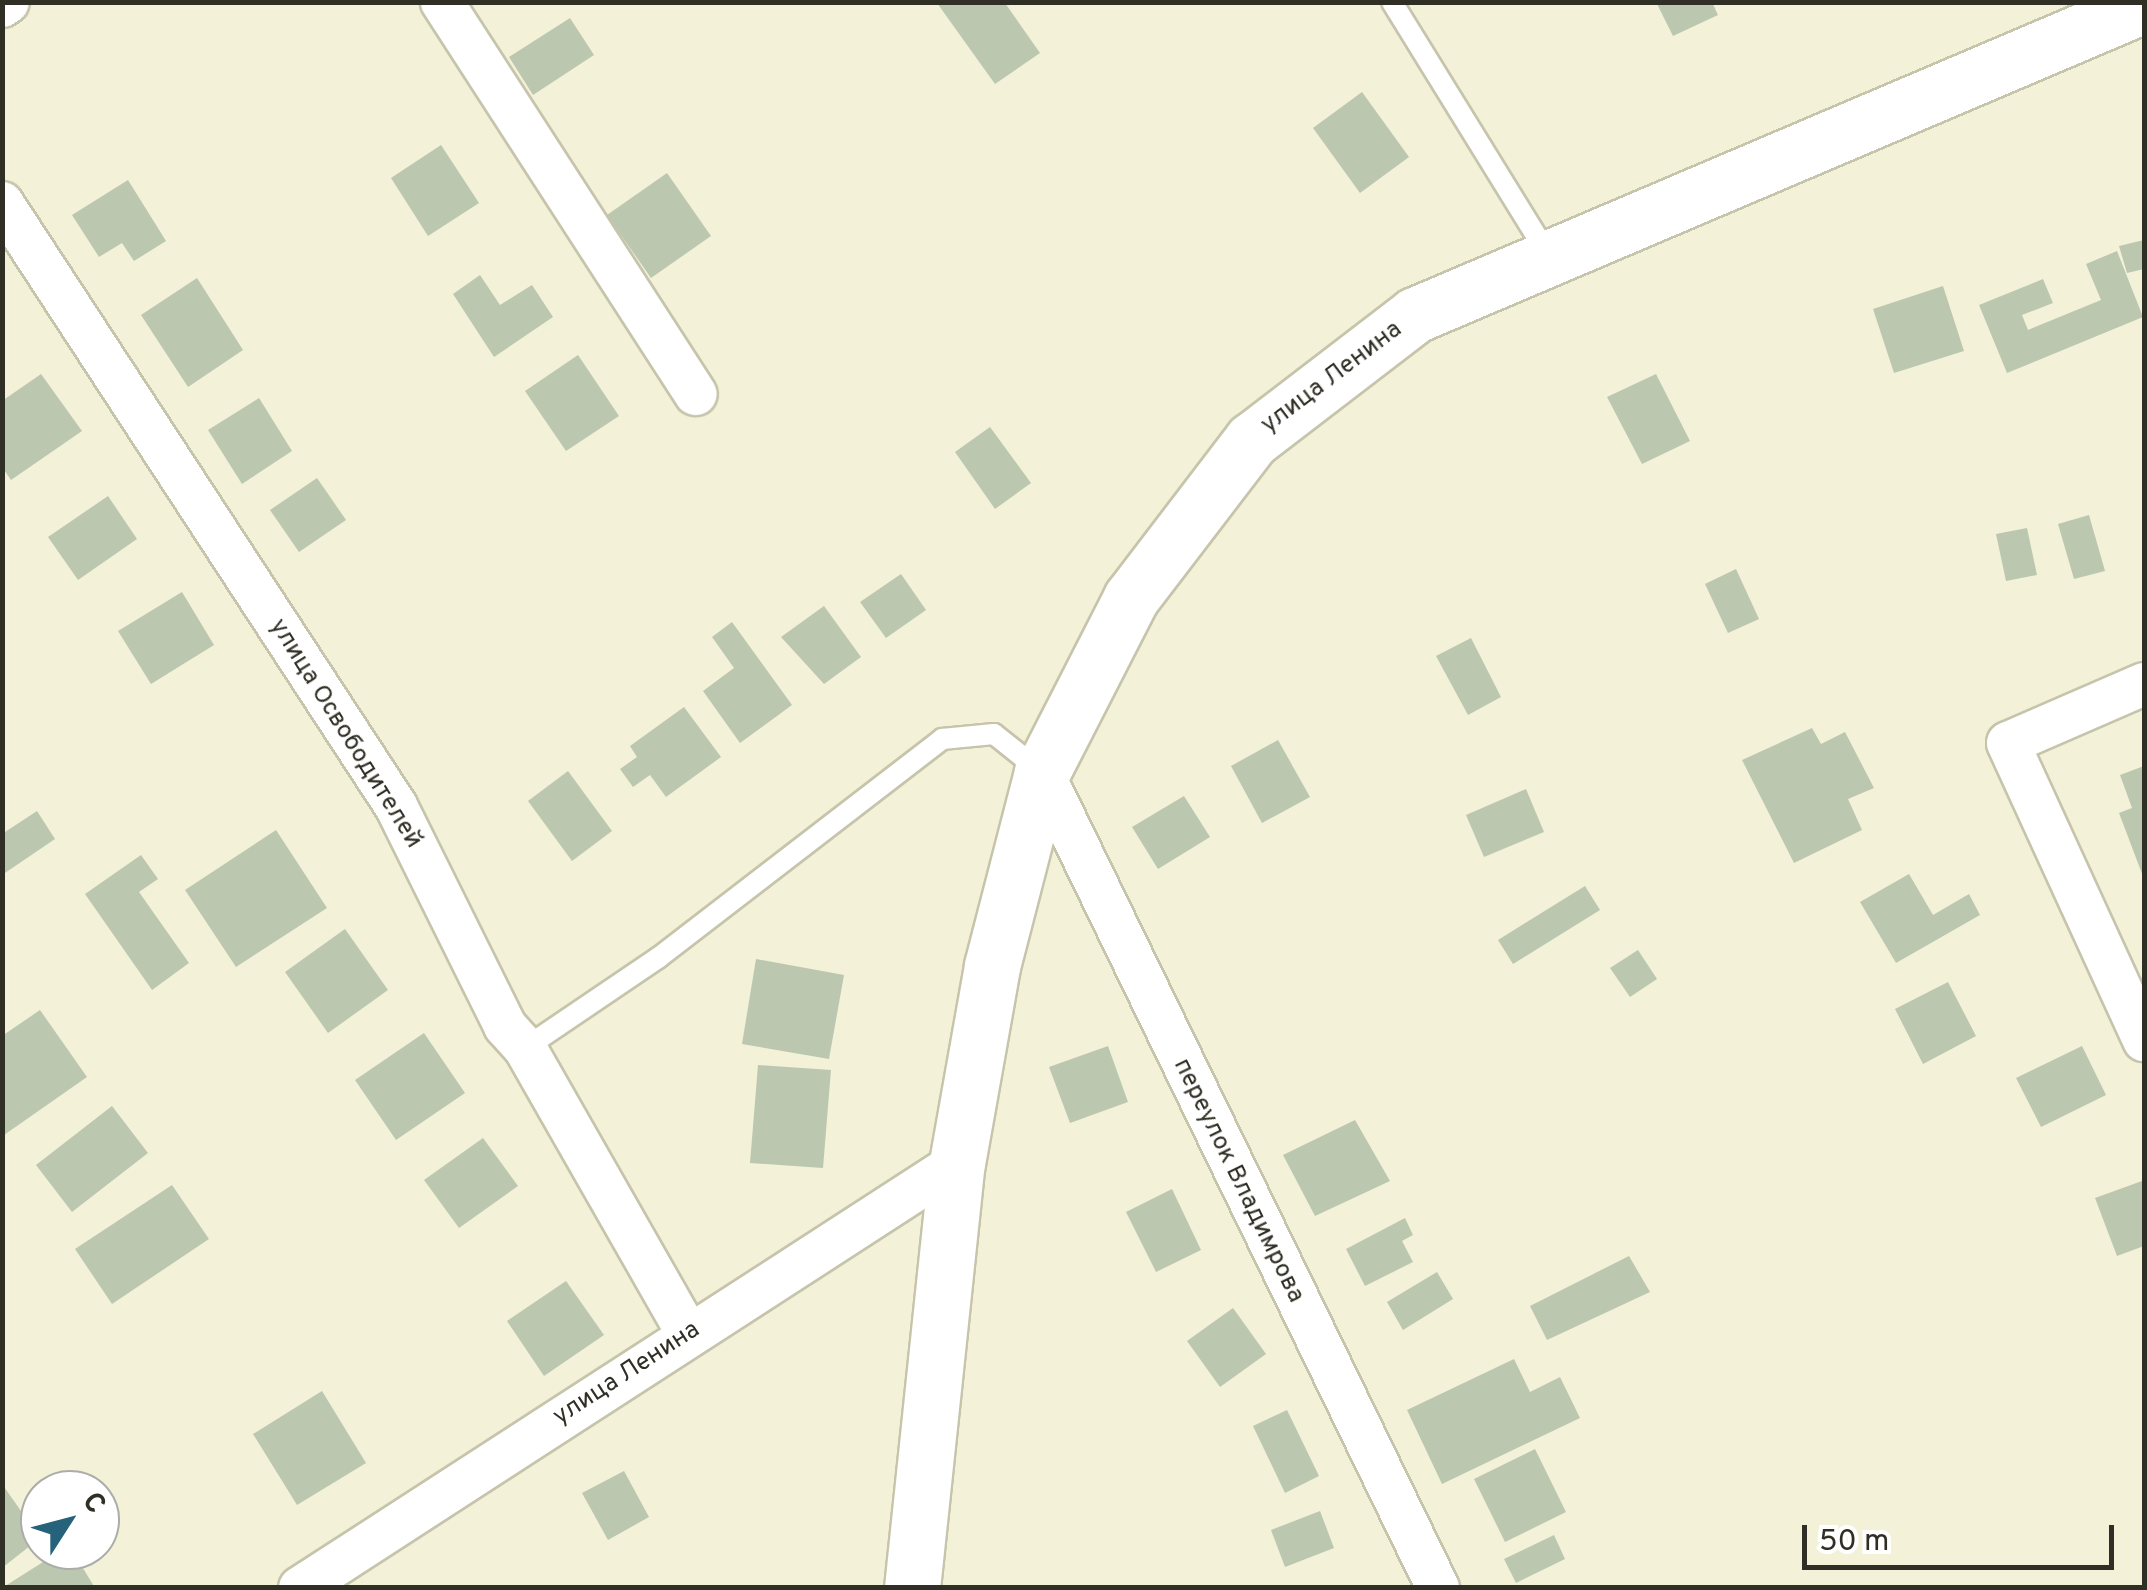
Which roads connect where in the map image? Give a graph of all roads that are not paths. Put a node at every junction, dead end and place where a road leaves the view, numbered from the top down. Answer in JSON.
{"nodes":[{"id":1,"x":442,"y":2,"type":"edge"},
{"id":2,"x":1392,"y":2,"type":"edge"},
{"id":3,"x":2144,"y":5,"type":"edge"},
{"id":4,"x":2,"y":203,"type":"edge"},
{"id":5,"x":1549,"y":258,"type":"junction"},
{"id":6,"x":696,"y":394,"type":"dead end"},
{"id":7,"x":2144,"y":684,"type":"edge"},
{"id":8,"x":1042,"y":772,"type":"junction"},
{"id":9,"x":2144,"y":1040,"type":"edge"},
{"id":10,"x":525,"y":1048,"type":"junction"},
{"id":11,"x":957,"y":1164,"type":"junction"},
{"id":12,"x":688,"y":1334,"type":"junction"},
{"id":13,"x":300,"y":1588,"type":"edge"},
{"id":14,"x":912,"y":1588,"type":"edge"},
{"id":15,"x":1438,"y":1588,"type":"edge"}],
"edges":[{"from":1,"to":6,"type":"street"},
{"from":2,"to":5,"type":"lane"},
{"from":3,"to":5,"type":"main road","name":"улица Ленина"},
{"from":4,"to":10,"type":"street","name":"улица Освободителей"},
{"from":5,"to":8,"type":"main road","name":"улица Ленина"},
{"from":7,"to":9,"type":"street"},
{"from":8,"to":10,"type":"lane"},
{"from":8,"to":11,"type":"main road","name":"улица Ленина"},
{"from":8,"to":15,"type":"street","name":"переулок Владимрова"},
{"from":10,"to":12,"type":"street","name":"улица Освободителей"},
{"from":11,"to":12,"type":"street","name":"улица Ленина"},
{"from":11,"to":14,"type":"main road","name":"улица Ленина"},
{"from":12,"to":13,"type":"street","name":"улица Ленина"}]}
